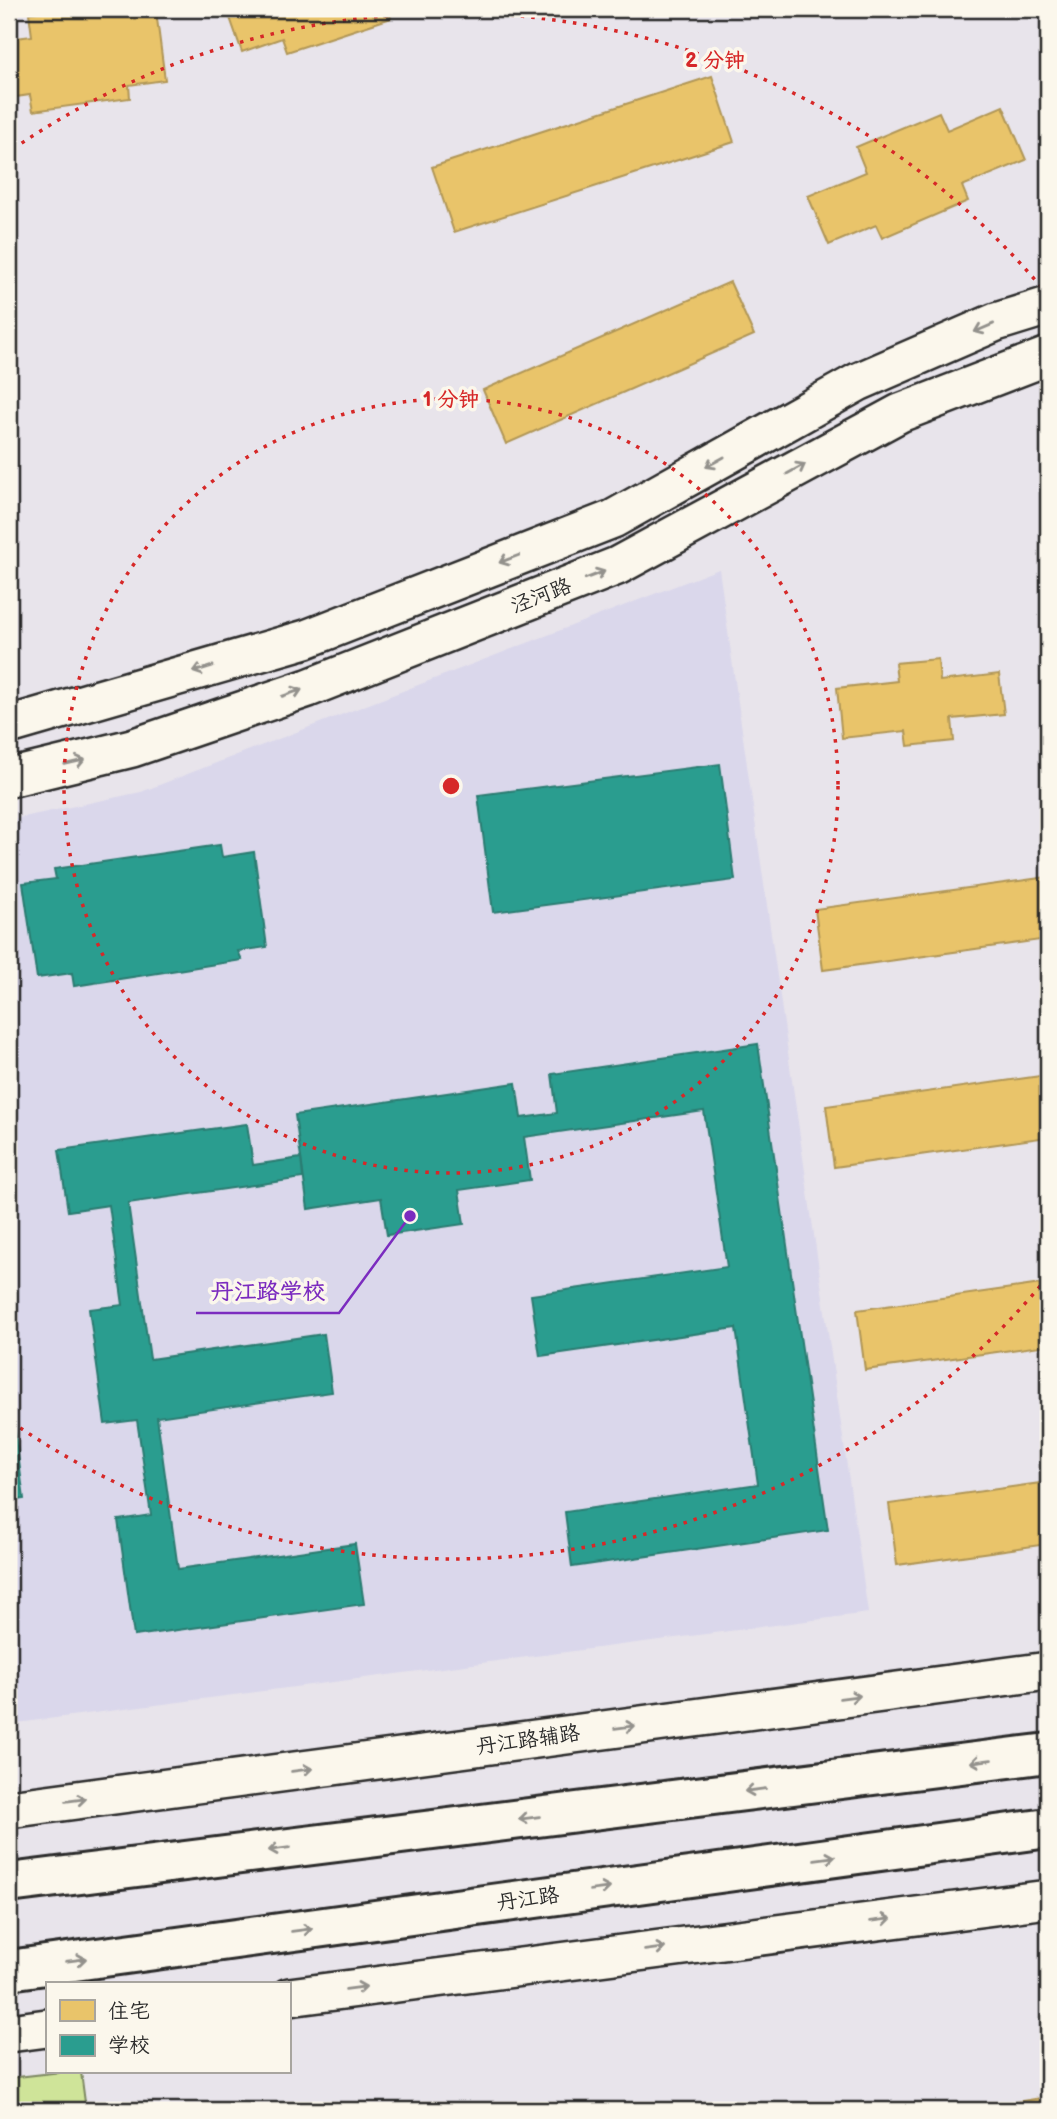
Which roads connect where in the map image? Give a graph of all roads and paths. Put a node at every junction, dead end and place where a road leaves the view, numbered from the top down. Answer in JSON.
{"nodes":[{"id":1,"x":1048,"y":306,"type":"edge"},
{"id":2,"x":1048,"y":356,"type":"edge"},
{"id":3,"x":9,"y":725,"type":"edge"},
{"id":4,"x":9,"y":778,"type":"edge"},
{"id":5,"x":1048,"y":1671,"type":"edge"},
{"id":6,"x":1048,"y":1753,"type":"edge"},
{"id":7,"x":9,"y":1809,"type":"edge"},
{"id":8,"x":1048,"y":1828,"type":"edge"},
{"id":9,"x":9,"y":1883,"type":"edge"},
{"id":10,"x":1048,"y":1899,"type":"edge"},
{"id":11,"x":9,"y":1970,"type":"edge"},
{"id":12,"x":290,"y":1997,"type":"edge"},
{"id":13,"x":46,"y":2028,"type":"edge"},
{"id":14,"x":9,"y":2033,"type":"edge"}],
"edges":[{"from":1,"to":3,"type":"street","one_way":true},
{"from":4,"to":2,"type":"street","name":"泾河路","one_way":true},
{"from":7,"to":5,"type":"street","name":"丹江路辅路","one_way":true},
{"from":6,"to":9,"type":"highway","one_way":true},
{"from":11,"to":8,"type":"highway","name":"丹江路","one_way":true},
{"from":12,"to":10,"type":"street","one_way":true},
{"from":13,"to":14,"type":"street"}]}
